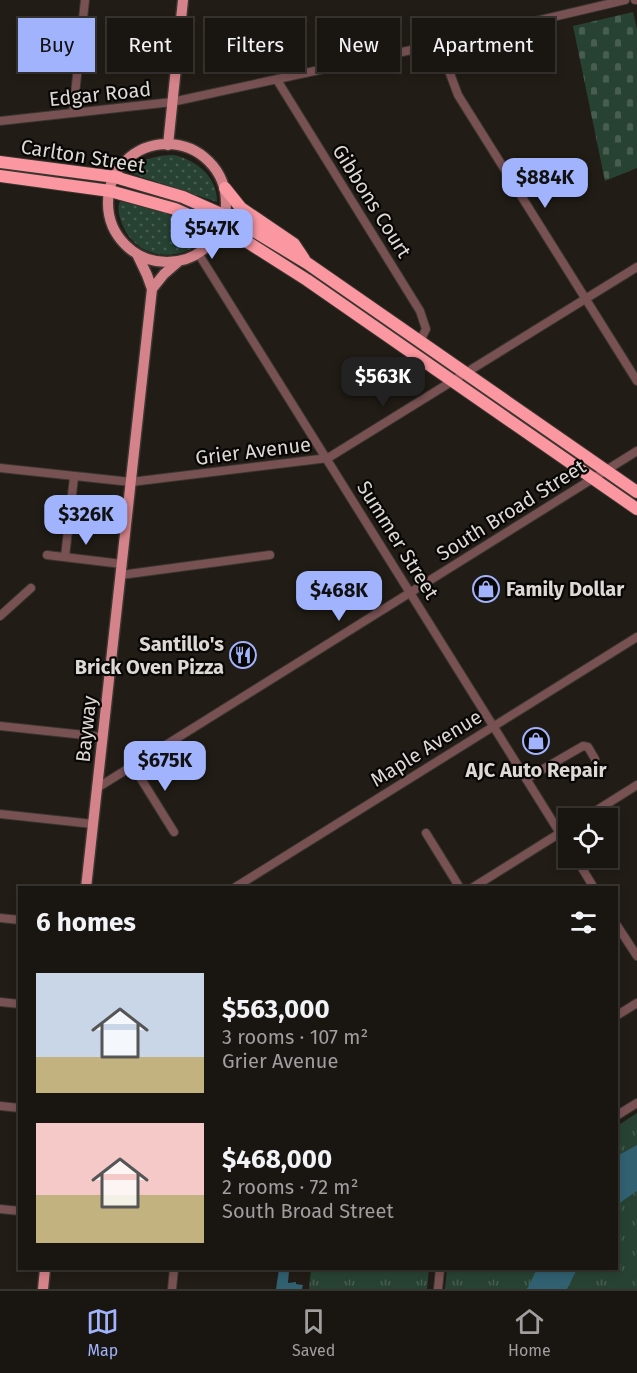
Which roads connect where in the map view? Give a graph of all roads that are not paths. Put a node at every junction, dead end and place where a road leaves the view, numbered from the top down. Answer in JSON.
{"nodes":[{"id":1,"x":85,"y":0,"type":"edge"},
{"id":2,"x":183,"y":0,"type":"edge"},
{"id":3,"x":625,"y":0,"type":"edge"},
{"id":4,"x":549,"y":18,"type":"edge"},
{"id":5,"x":412,"y":50,"type":"edge"},
{"id":6,"x":449,"y":72,"type":"edge"},
{"id":7,"x":278,"y":80,"type":"junction"},
{"id":8,"x":172,"y":102,"type":"junction"},
{"id":9,"x":73,"y":113,"type":"junction"},
{"id":10,"x":0,"y":121,"type":"edge"},
{"id":11,"x":168,"y":145,"type":"junction"},
{"id":12,"x":0,"y":162,"type":"edge"},
{"id":13,"x":0,"y":176,"type":"edge"},
{"id":14,"x":115,"y":177,"type":"junction"},
{"id":15,"x":225,"y":188,"type":"junction"},
{"id":16,"x":110,"y":191,"type":"junction"},
{"id":17,"x":225,"y":215,"type":"junction"},
{"id":18,"x":220,"y":228,"type":"junction"},
{"id":19,"x":198,"y":253,"type":"junction"},
{"id":20,"x":137,"y":255,"type":"junction"},
{"id":21,"x":180,"y":261,"type":"junction"},
{"id":22,"x":306,"y":263,"type":"junction"},
{"id":23,"x":637,"y":267,"type":"edge"},
{"id":24,"x":152,"y":288,"type":"junction"},
{"id":25,"x":586,"y":299,"type":"junction"},
{"id":26,"x":420,"y":341,"type":"junction"},
{"id":27,"x":466,"y":373,"type":"junction"},
{"id":28,"x":453,"y":381,"type":"junction"},
{"id":29,"x":637,"y":381,"type":"edge"},
{"id":30,"x":637,"y":451,"type":"edge"},
{"id":31,"x":328,"y":458,"type":"junction"},
{"id":32,"x":0,"y":468,"type":"edge"},
{"id":33,"x":605,"y":471,"type":"junction"},
{"id":34,"x":74,"y":477,"type":"junction"},
{"id":35,"x":594,"y":478,"type":"junction"},
{"id":36,"x":131,"y":482,"type":"junction"},
{"id":37,"x":637,"y":492,"type":"edge"},
{"id":38,"x":637,"y":508,"type":"edge"},
{"id":39,"x":47,"y":555,"type":"dead end"},
{"id":40,"x":270,"y":555,"type":"dead end"},
{"id":41,"x":65,"y":557,"type":"junction"},
{"id":42,"x":122,"y":569,"type":"junction"},
{"id":43,"x":31,"y":588,"type":"dead end"},
{"id":44,"x":411,"y":593,"type":"junction"},
{"id":45,"x":0,"y":616,"type":"edge"},
{"id":46,"x":637,"y":637,"type":"edge"},
{"id":47,"x":493,"y":725,"type":"junction"},
{"id":48,"x":0,"y":726,"type":"edge"},
{"id":49,"x":103,"y":737,"type":"junction"},
{"id":50,"x":595,"y":759,"type":"dead end"},
{"id":51,"x":133,"y":766,"type":"junction"},
{"id":52,"x":526,"y":778,"type":"junction"},
{"id":53,"x":637,"y":785,"type":"edge"},
{"id":54,"x":98,"y":788,"type":"junction"},
{"id":55,"x":600,"y":808,"type":"edge"},
{"id":56,"x":0,"y":814,"type":"edge"},
{"id":57,"x":558,"y":822,"type":"edge"},
{"id":58,"x":93,"y":824,"type":"junction"},
{"id":59,"x":174,"y":832,"type":"dead end"},
{"id":60,"x":426,"y":833,"type":"dead end"},
{"id":61,"x":558,"y":834,"type":"edge"},
{"id":62,"x":582,"y":868,"type":"edge"},
{"id":63,"x":86,"y":886,"type":"edge"},
{"id":64,"x":237,"y":886,"type":"edge"},
{"id":65,"x":459,"y":886,"type":"edge"},
{"id":66,"x":475,"y":886,"type":"edge"},
{"id":67,"x":593,"y":886,"type":"edge"},
{"id":68,"x":0,"y":918,"type":"edge"},
{"id":69,"x":18,"y":920,"type":"edge"},
{"id":70,"x":618,"y":927,"type":"edge"},
{"id":71,"x":637,"y":956,"type":"edge"},
{"id":72,"x":0,"y":1002,"type":"edge"},
{"id":73,"x":637,"y":1003,"type":"edge"},
{"id":74,"x":18,"y":1004,"type":"edge"},
{"id":75,"x":618,"y":1015,"type":"edge"},
{"id":76,"x":637,"y":1104,"type":"edge"},
{"id":77,"x":0,"y":1106,"type":"edge"},
{"id":78,"x":18,"y":1108,"type":"edge"},
{"id":79,"x":618,"y":1115,"type":"edge"},
{"id":80,"x":0,"y":1209,"type":"edge"},
{"id":81,"x":18,"y":1211,"type":"edge"},
{"id":82,"x":45,"y":1270,"type":"edge"},
{"id":83,"x":174,"y":1270,"type":"edge"},
{"id":84,"x":440,"y":1270,"type":"edge"},
{"id":85,"x":43,"y":1289,"type":"edge"},
{"id":86,"x":172,"y":1289,"type":"edge"},
{"id":87,"x":438,"y":1289,"type":"edge"}],
"edges":[{"from":1,"to":9,"type":"street"},
{"from":2,"to":8,"type":"main road"},
{"from":3,"to":4,"type":"street","name":"Edgar Road"},
{"from":5,"to":7,"type":"street","name":"Edgar Road"},
{"from":6,"to":25,"type":"street"},
{"from":7,"to":8,"type":"street","name":"Edgar Road"},
{"from":7,"to":26,"type":"street","name":"Gibbons Court"},
{"from":8,"to":9,"type":"street","name":"Edgar Road"},
{"from":8,"to":11,"type":"main road"},
{"from":9,"to":10,"type":"street","name":"Edgar Road"},
{"from":11,"to":14,"type":"main road"},
{"from":11,"to":15,"type":"main road"},
{"from":12,"to":14,"type":"highway","name":"Carlton Street"},
{"from":13,"to":16,"type":"highway","name":"Carlton Street"},
{"from":14,"to":16,"type":"main road"},
{"from":14,"to":17,"type":"highway","name":"Carlton Street"},
{"from":15,"to":17,"type":"main road"},
{"from":15,"to":22,"type":"highway"},
{"from":16,"to":18,"type":"highway","name":"Carlton Street"},
{"from":16,"to":20,"type":"main road"},
{"from":17,"to":18,"type":"main road"},
{"from":17,"to":22,"type":"highway","name":"Carlton Street"},
{"from":18,"to":19,"type":"main road"},
{"from":18,"to":28,"type":"highway","name":"Carlton Street"},
{"from":19,"to":21,"type":"main road"},
{"from":19,"to":31,"type":"street","name":"Summer Street"},
{"from":20,"to":21,"type":"main road"},
{"from":20,"to":24,"type":"main road"},
{"from":21,"to":24,"type":"main road"},
{"from":22,"to":26,"type":"highway","name":"Carlton Street"},
{"from":23,"to":25,"type":"street","name":"Grier Avenue"},
{"from":24,"to":36,"type":"main road","name":"Bayway"},
{"from":25,"to":27,"type":"street","name":"Grier Avenue"},
{"from":25,"to":29,"type":"street"},
{"from":26,"to":27,"type":"highway","name":"Carlton Street"},
{"from":27,"to":28,"type":"street","name":"Grier Avenue"},
{"from":27,"to":33,"type":"highway","name":"Carlton Street"},
{"from":28,"to":31,"type":"street","name":"Grier Avenue"},
{"from":28,"to":35,"type":"highway","name":"Carlton Street"},
{"from":30,"to":33,"type":"street","name":"South Broad Street"},
{"from":31,"to":36,"type":"street","name":"Grier Avenue"},
{"from":31,"to":44,"type":"street","name":"Summer Street"},
{"from":32,"to":34,"type":"street","name":"Grier Avenue"},
{"from":33,"to":35,"type":"street","name":"South Broad Street"},
{"from":33,"to":37,"type":"highway","name":"Carlton Street"},
{"from":34,"to":36,"type":"street","name":"Grier Avenue"},
{"from":34,"to":41,"type":"street"},
{"from":35,"to":38,"type":"highway","name":"Carlton Street"},
{"from":35,"to":44,"type":"street","name":"South Broad Street"},
{"from":36,"to":42,"type":"main road","name":"Bayway"},
{"from":39,"to":41,"type":"street"},
{"from":40,"to":42,"type":"street"},
{"from":41,"to":42,"type":"street"},
{"from":42,"to":49,"type":"main road","name":"Bayway"},
{"from":43,"to":45,"type":"street"},
{"from":44,"to":47,"type":"street","name":"Summer Street"},
{"from":44,"to":51,"type":"street","name":"South Broad Street"},
{"from":46,"to":47,"type":"street","name":"Maple Avenue"},
{"from":47,"to":52,"type":"street","name":"Summer Street"},
{"from":47,"to":64,"type":"street","name":"Maple Avenue"},
{"from":48,"to":49,"type":"street"},
{"from":49,"to":54,"type":"main road","name":"Bayway"},
{"from":50,"to":52,"type":"street"},
{"from":51,"to":54,"type":"street","name":"South Broad Street"},
{"from":51,"to":59,"type":"street"},
{"from":52,"to":57,"type":"street","name":"Summer Street"},
{"from":53,"to":55,"type":"street"},
{"from":54,"to":58,"type":"main road","name":"Bayway"},
{"from":56,"to":58,"type":"street"},
{"from":58,"to":63,"type":"main road","name":"Bayway"},
{"from":60,"to":65,"type":"street"},
{"from":61,"to":66,"type":"street"},
{"from":62,"to":67,"type":"street"},
{"from":68,"to":69,"type":"street"},
{"from":70,"to":71,"type":"street"},
{"from":72,"to":74,"type":"street"},
{"from":73,"to":75,"type":"street"},
{"from":76,"to":79,"type":"street"},
{"from":77,"to":78,"type":"street"},
{"from":80,"to":81,"type":"street"},
{"from":82,"to":85,"type":"main road"},
{"from":83,"to":86,"type":"street"},
{"from":84,"to":87,"type":"street"}]}
